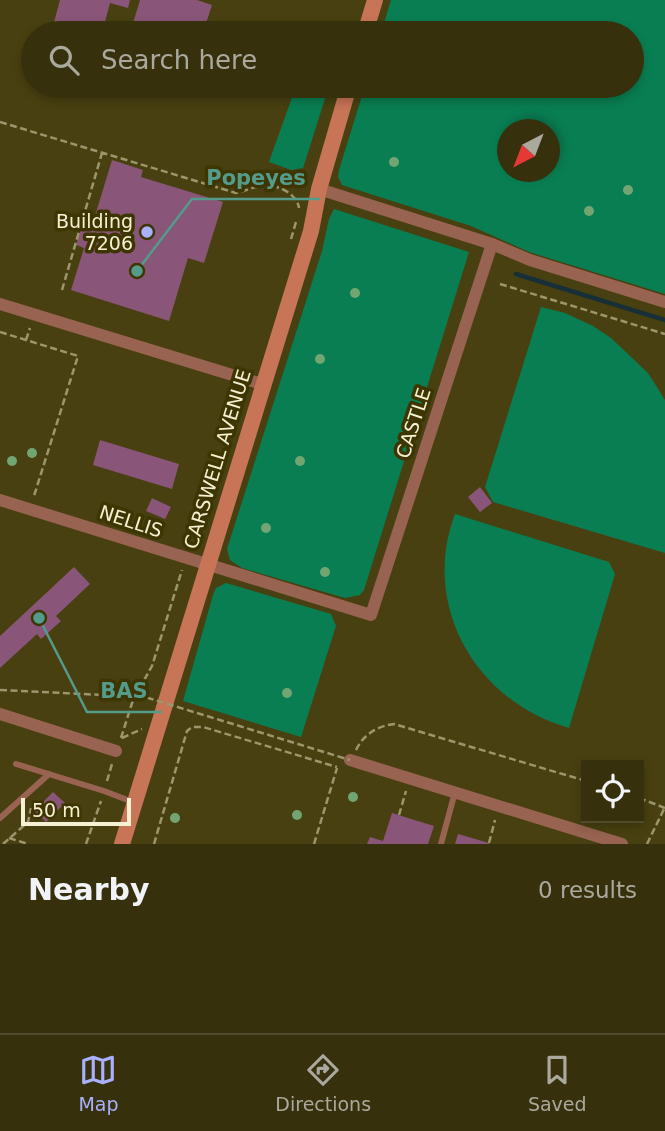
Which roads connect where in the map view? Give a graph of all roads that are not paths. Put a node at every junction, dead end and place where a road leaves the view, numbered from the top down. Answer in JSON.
{"nodes":[{"id":1,"x":374,"y":0,"type":"edge"},
{"id":2,"x":368,"y":21,"type":"edge"},
{"id":3,"x":346,"y":98,"type":"edge"},
{"id":4,"x":319,"y":189,"type":"junction"},
{"id":5,"x":492,"y":244,"type":"junction"},
{"id":6,"x":665,"y":302,"type":"edge"},
{"id":7,"x":0,"y":304,"type":"edge"},
{"id":8,"x":262,"y":384,"type":"junction"},
{"id":9,"x":0,"y":500,"type":"edge"},
{"id":10,"x":207,"y":565,"type":"junction"},
{"id":11,"x":371,"y":615,"type":"joint"},
{"id":12,"x":0,"y":714,"type":"edge"},
{"id":13,"x":116,"y":751,"type":"dead end"},
{"id":14,"x":352,"y":761,"type":"road end"},
{"id":15,"x":16,"y":764,"type":"dead end"},
{"id":16,"x":48,"y":774,"type":"junction"},
{"id":17,"x":455,"y":792,"type":"junction"},
{"id":18,"x":134,"y":803,"type":"junction"},
{"id":19,"x":0,"y":818,"type":"edge"},
{"id":20,"x":122,"y":844,"type":"edge"},
{"id":21,"x":441,"y":844,"type":"edge"},
{"id":22,"x":622,"y":844,"type":"edge"}],
"edges":[{"from":1,"to":2,"type":"street"},
{"from":3,"to":4,"type":"street","name":"CARSWELL AVENUE"},
{"from":4,"to":5,"type":"street"},
{"from":4,"to":8,"type":"street","name":"CARSWELL AVENUE"},
{"from":5,"to":6,"type":"street"},
{"from":5,"to":11,"type":"street","name":"CASTLE"},
{"from":7,"to":8,"type":"street"},
{"from":8,"to":10,"type":"street","name":"CARSWELL AVENUE"},
{"from":9,"to":10,"type":"street","name":"NELLIS"},
{"from":10,"to":11,"type":"street","name":"NELLIS"},
{"from":10,"to":18,"type":"street","name":"CARSWELL AVENUE"},
{"from":12,"to":13,"type":"street"},
{"from":14,"to":17,"type":"street"},
{"from":15,"to":16,"type":"lane"},
{"from":16,"to":18,"type":"lane"},
{"from":16,"to":19,"type":"lane"},
{"from":17,"to":21,"type":"lane"},
{"from":17,"to":22,"type":"street"},
{"from":18,"to":20,"type":"street","name":"CARSWELL AVENUE"}]}
